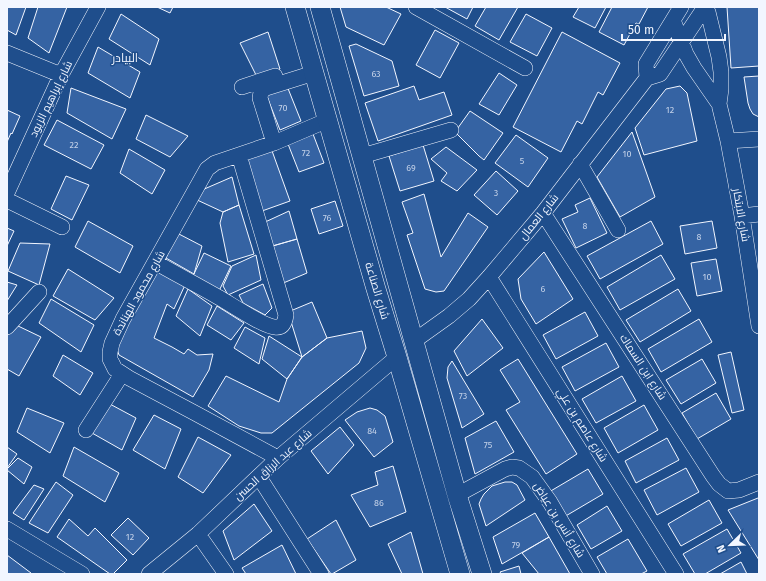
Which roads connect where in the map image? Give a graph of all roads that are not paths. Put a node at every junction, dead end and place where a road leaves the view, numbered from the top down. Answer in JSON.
{"nodes":[{"id":1,"x":98,"y":7,"type":"edge"},
{"id":2,"x":295,"y":7,"type":"edge"},
{"id":3,"x":320,"y":7,"type":"edge"},
{"id":4,"x":416,"y":7,"type":"edge"},
{"id":5,"x":681,"y":7,"type":"edge"},
{"id":6,"x":705,"y":7,"type":"edge"},
{"id":7,"x":673,"y":20,"type":"junction"},
{"id":8,"x":682,"y":43,"type":"junction"},
{"id":9,"x":7,"y":53,"type":"edge"},
{"id":10,"x":525,"y":68,"type":"dead end"},
{"id":11,"x":312,"y":69,"type":"junction"},
{"id":12,"x":61,"y":75,"type":"junction"},
{"id":13,"x":647,"y":78,"type":"junction"},
{"id":14,"x":242,"y":87,"type":"dead end"},
{"id":15,"x":719,"y":104,"type":"junction"},
{"id":16,"x":328,"y":120,"type":"junction"},
{"id":17,"x":451,"y":130,"type":"dead end"},
{"id":18,"x":759,"y":140,"type":"edge"},
{"id":19,"x":728,"y":142,"type":"junction"},
{"id":20,"x":274,"y":143,"type":"junction"},
{"id":21,"x":239,"y":155,"type":"junction"},
{"id":22,"x":362,"y":156,"type":"junction"},
{"id":23,"x":580,"y":164,"type":"junction"},
{"id":24,"x":7,"y":193,"type":"edge"},
{"id":25,"x":7,"y":200,"type":"edge"},
{"id":26,"x":543,"y":213,"type":"junction"},
{"id":27,"x":759,"y":214,"type":"edge"},
{"id":28,"x":742,"y":216,"type":"junction"},
{"id":29,"x":62,"y":227,"type":"dead end"},
{"id":30,"x":618,"y":230,"type":"dead end"},
{"id":31,"x":156,"y":262,"type":"junction"},
{"id":32,"x":489,"y":277,"type":"junction"},
{"id":33,"x":39,"y":292,"type":"dead end"},
{"id":34,"x":759,"y":326,"type":"edge"},
{"id":35,"x":7,"y":327,"type":"edge"},
{"id":36,"x":414,"y":341,"type":"junction"},
{"id":37,"x":397,"y":358,"type":"junction"},
{"id":38,"x":122,"y":374,"type":"junction"},
{"id":39,"x":86,"y":430,"type":"dead end"},
{"id":40,"x":278,"y":458,"type":"junction"},
{"id":41,"x":259,"y":477,"type":"junction"},
{"id":42,"x":759,"y":482,"type":"edge"},
{"id":43,"x":457,"y":495,"type":"junction"},
{"id":44,"x":7,"y":529,"type":"edge"},
{"id":45,"x":198,"y":534,"type":"junction"},
{"id":46,"x":82,"y":574,"type":"edge"},
{"id":47,"x":149,"y":574,"type":"edge"},
{"id":48,"x":226,"y":574,"type":"edge"},
{"id":49,"x":321,"y":574,"type":"edge"},
{"id":50,"x":460,"y":574,"type":"edge"},
{"id":51,"x":482,"y":574,"type":"edge"},
{"id":52,"x":592,"y":574,"type":"edge"},
{"id":53,"x":676,"y":574,"type":"edge"}],
"edges":[{"from":1,"to":12,"type":"street","name":"شارع إبراهيم الزيود"},
{"from":2,"to":11,"type":"main road","name":"شارع الصناعة"},
{"from":3,"to":22,"type":"main road","name":"شارع الصناعة"},
{"from":4,"to":10,"type":"street"},
{"from":5,"to":7,"type":"street"},
{"from":6,"to":8,"type":"street","name":"شارع العمال"},
{"from":6,"to":15,"type":"street","name":"شارع الابتكار"},
{"from":7,"to":8,"type":"street","name":"شارع الابتكار"},
{"from":7,"to":13,"type":"street"},
{"from":8,"to":13,"type":"street","name":"شارع العمال"},
{"from":8,"to":15,"type":"street","name":"شارع الابتكار"},
{"from":9,"to":12,"type":"street"},
{"from":11,"to":14,"type":"street"},
{"from":11,"to":16,"type":"main road","name":"شارع الصناعة"},
{"from":11,"to":20,"type":"street"},
{"from":12,"to":24,"type":"street","name":"شارع إبراهيم الزيود"},
{"from":13,"to":23,"type":"street","name":"شارع العمال"},
{"from":15,"to":19,"type":"street","name":"شارع الابتكار"},
{"from":16,"to":20,"type":"street"},
{"from":16,"to":37,"type":"main road","name":"شارع الصناعة"},
{"from":17,"to":22,"type":"street"},
{"from":18,"to":19,"type":"street"},
{"from":19,"to":28,"type":"street","name":"شارع الابتكار"},
{"from":20,"to":21,"type":"street"},
{"from":21,"to":31,"type":"street","name":"شارع محمود الهناندة"},
{"from":21,"to":31,"type":"street"},
{"from":22,"to":36,"type":"main road","name":"شارع الصناعة"},
{"from":23,"to":26,"type":"street","name":"شارع العمال"},
{"from":23,"to":30,"type":"street"},
{"from":25,"to":29,"type":"street"},
{"from":26,"to":32,"type":"street","name":"شارع العمال"},
{"from":26,"to":42,"type":"street","name":"شارع ابن السماك"},
{"from":27,"to":28,"type":"street"},
{"from":28,"to":34,"type":"street","name":"شارع الابتكار"},
{"from":31,"to":38,"type":"street","name":"شارع محمود الهناندة"},
{"from":32,"to":36,"type":"street","name":"شارع العمال"},
{"from":32,"to":53,"type":"street","name":"شارع عاصم بن علي"},
{"from":33,"to":35,"type":"street"},
{"from":36,"to":43,"type":"main road","name":"شارع الصناعة"},
{"from":37,"to":40,"type":"street","name":"شارع عبد الرزاق الحسن"},
{"from":37,"to":50,"type":"main road","name":"شارع الصناعة"},
{"from":38,"to":39,"type":"street"},
{"from":38,"to":40,"type":"street","name":"شارع محمود الهناندة"},
{"from":40,"to":41,"type":"street","name":"شارع عبد الرزاق الحسن"},
{"from":41,"to":45,"type":"street","name":"شارع عبد الرزاق الحسن"},
{"from":41,"to":49,"type":"street"},
{"from":43,"to":51,"type":"main road","name":"شارع الصناعة"},
{"from":43,"to":52,"type":"street","name":"شارع أنس بن عياض"},
{"from":44,"to":46,"type":"street"},
{"from":45,"to":47,"type":"street","name":"شارع عبد الرزاق الحسن"},
{"from":45,"to":48,"type":"street"}]}
